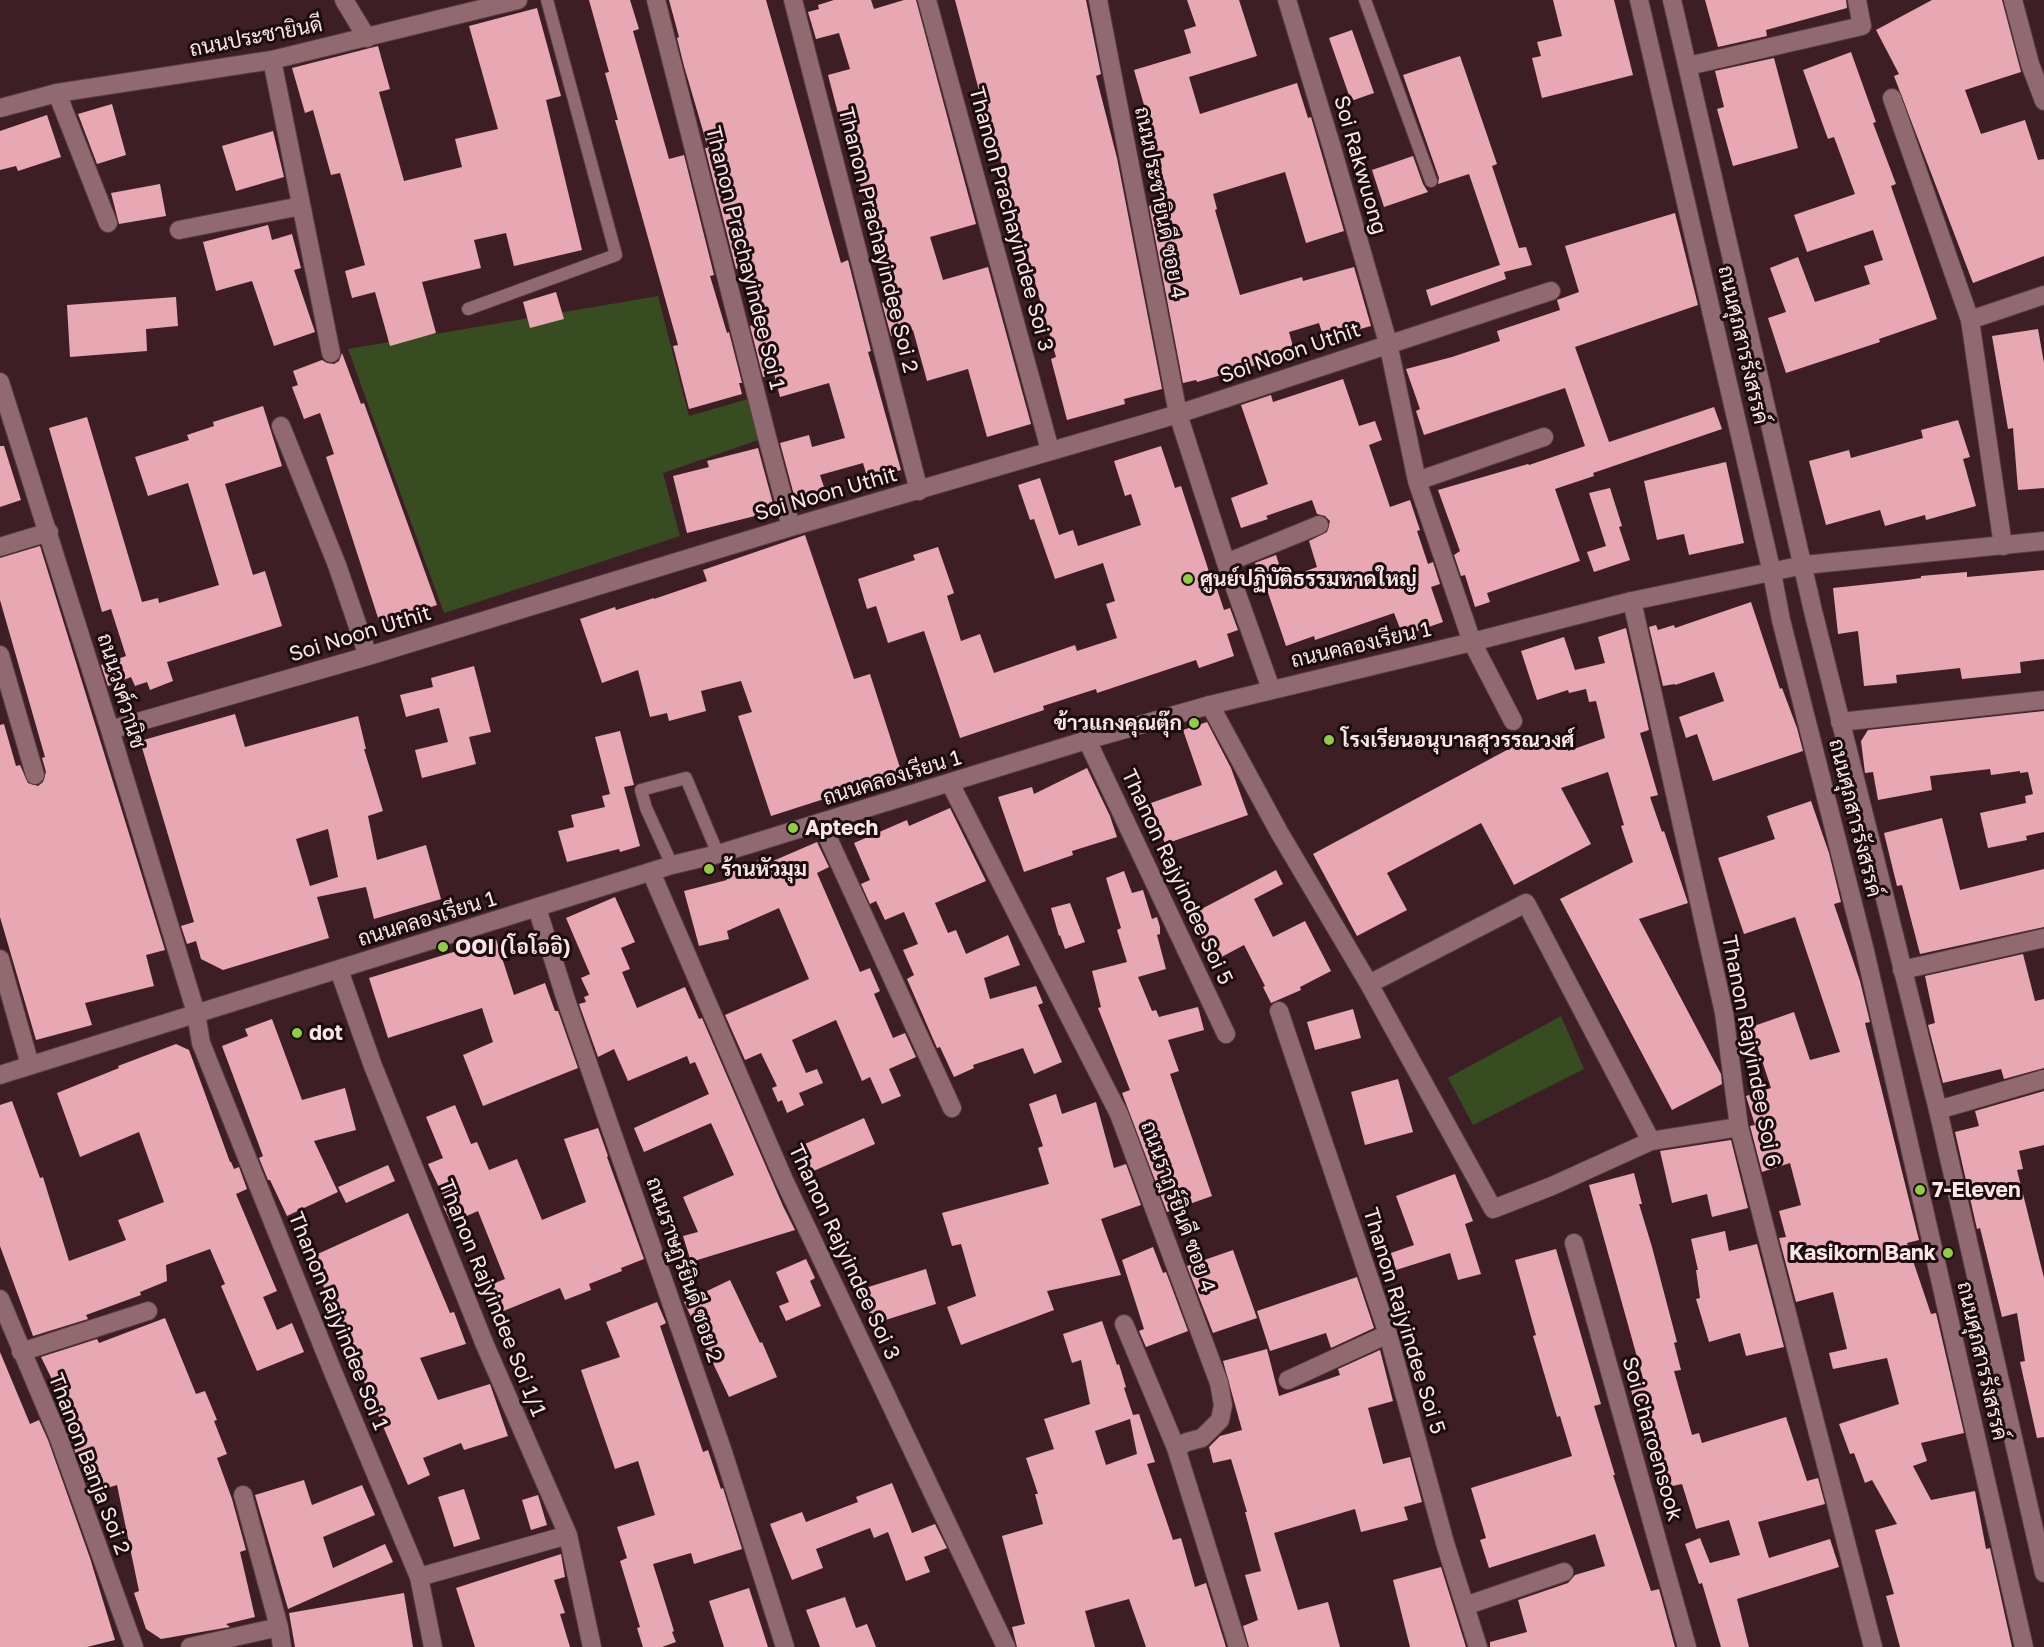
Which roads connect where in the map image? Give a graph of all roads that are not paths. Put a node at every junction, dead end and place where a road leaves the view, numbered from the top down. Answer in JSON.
{"nodes":[{"id":1,"x":344,"y":0,"type":"edge"},
{"id":2,"x":518,"y":0,"type":"edge"},
{"id":3,"x":547,"y":0,"type":"edge"},
{"id":4,"x":656,"y":0,"type":"edge"},
{"id":5,"x":793,"y":0,"type":"edge"},
{"id":6,"x":927,"y":0,"type":"edge"},
{"id":7,"x":1098,"y":0,"type":"edge"},
{"id":8,"x":1287,"y":0,"type":"edge"},
{"id":9,"x":1365,"y":0,"type":"edge"},
{"id":10,"x":1639,"y":0,"type":"edge"},
{"id":11,"x":1672,"y":0,"type":"edge"},
{"id":12,"x":1857,"y":0,"type":"edge"},
{"id":13,"x":2013,"y":0,"type":"edge"},
{"id":14,"x":367,"y":38,"type":"junction"},
{"id":15,"x":272,"y":60,"type":"junction"},
{"id":16,"x":1688,"y":66,"type":"junction"},
{"id":17,"x":57,"y":93,"type":"junction"},
{"id":18,"x":1892,"y":98,"type":"dead end"},
{"id":19,"x":2044,"y":101,"type":"edge"},
{"id":20,"x":0,"y":108,"type":"edge"},
{"id":21,"x":1431,"y":182,"type":"dead end"},
{"id":22,"x":301,"y":206,"type":"junction"},
{"id":23,"x":108,"y":223,"type":"dead end"},
{"id":24,"x":179,"y":230,"type":"dead end"},
{"id":25,"x":1551,"y":291,"type":"dead end"},
{"id":26,"x":2044,"y":295,"type":"edge"},
{"id":27,"x":468,"y":309,"type":"dead end"},
{"id":28,"x":1970,"y":320,"type":"junction"},
{"id":29,"x":1388,"y":343,"type":"junction"},
{"id":30,"x":331,"y":353,"type":"dead end"},
{"id":31,"x":0,"y":382,"type":"edge"},
{"id":32,"x":1178,"y":414,"type":"junction"},
{"id":33,"x":280,"y":426,"type":"dead end"},
{"id":34,"x":1544,"y":437,"type":"dead end"},
{"id":35,"x":1050,"y":450,"type":"junction"},
{"id":36,"x":1417,"y":482,"type":"junction"},
{"id":37,"x":919,"y":491,"type":"junction"},
{"id":38,"x":1319,"y":525,"type":"dead end"},
{"id":39,"x":791,"y":527,"type":"junction"},
{"id":40,"x":49,"y":532,"type":"junction"},
{"id":41,"x":2044,"y":542,"type":"edge"},
{"id":42,"x":2003,"y":546,"type":"junction"},
{"id":43,"x":0,"y":547,"type":"edge"},
{"id":44,"x":1226,"y":563,"type":"junction"},
{"id":45,"x":1804,"y":565,"type":"junction"},
{"id":46,"x":1772,"y":573,"type":"junction"},
{"id":47,"x":1632,"y":601,"type":"junction"},
{"id":48,"x":1472,"y":642,"type":"junction"},
{"id":49,"x":0,"y":655,"type":"edge"},
{"id":50,"x":368,"y":656,"type":"junction"},
{"id":51,"x":1271,"y":689,"type":"junction"},
{"id":52,"x":2044,"y":700,"type":"edge"},
{"id":53,"x":1210,"y":705,"type":"junction"},
{"id":54,"x":1513,"y":721,"type":"dead end"},
{"id":55,"x":1840,"y":722,"type":"junction"},
{"id":56,"x":110,"y":730,"type":"junction"},
{"id":57,"x":1087,"y":740,"type":"junction"},
{"id":58,"x":35,"y":775,"type":"dead end"},
{"id":59,"x":950,"y":783,"type":"junction"},
{"id":60,"x":820,"y":823,"type":"junction"},
{"id":61,"x":718,"y":854,"type":"junction"},
{"id":62,"x":672,"y":865,"type":"junction"},
{"id":63,"x":651,"y":872,"type":"junction"},
{"id":64,"x":537,"y":908,"type":"junction"},
{"id":65,"x":2044,"y":938,"type":"edge"},
{"id":66,"x":0,"y":959,"type":"edge"},
{"id":67,"x":339,"y":970,"type":"junction"},
{"id":68,"x":1902,"y":970,"type":"junction"},
{"id":69,"x":1369,"y":984,"type":"junction"},
{"id":70,"x":1279,"y":1011,"type":"dead end"},
{"id":71,"x":196,"y":1013,"type":"junction"},
{"id":72,"x":1227,"y":1034,"type":"dead end"},
{"id":73,"x":30,"y":1065,"type":"junction"},
{"id":74,"x":0,"y":1075,"type":"edge"},
{"id":75,"x":2044,"y":1079,"type":"edge"},
{"id":76,"x":952,"y":1108,"type":"dead end"},
{"id":77,"x":1938,"y":1110,"type":"junction"},
{"id":78,"x":1739,"y":1127,"type":"junction"},
{"id":79,"x":1651,"y":1141,"type":"junction"},
{"id":80,"x":1574,"y":1243,"type":"dead end"},
{"id":81,"x":0,"y":1299,"type":"edge"},
{"id":82,"x":148,"y":1311,"type":"dead end"},
{"id":83,"x":1124,"y":1324,"type":"dead end"},
{"id":84,"x":1388,"y":1334,"type":"junction"},
{"id":85,"x":21,"y":1352,"type":"junction"},
{"id":86,"x":1288,"y":1380,"type":"dead end"},
{"id":87,"x":1176,"y":1448,"type":"junction"},
{"id":88,"x":243,"y":1495,"type":"dead end"},
{"id":89,"x":568,"y":1535,"type":"junction"},
{"id":90,"x":1564,"y":1572,"type":"dead end"},
{"id":91,"x":2044,"y":1573,"type":"edge"},
{"id":92,"x":419,"y":1577,"type":"junction"},
{"id":93,"x":1465,"y":1606,"type":"junction"},
{"id":94,"x":279,"y":1627,"type":"junction"},
{"id":95,"x":134,"y":1647,"type":"edge"},
{"id":96,"x":190,"y":1647,"type":"edge"},
{"id":97,"x":282,"y":1647,"type":"edge"},
{"id":98,"x":433,"y":1647,"type":"edge"},
{"id":99,"x":592,"y":1647,"type":"edge"},
{"id":100,"x":785,"y":1647,"type":"edge"},
{"id":101,"x":1006,"y":1647,"type":"edge"},
{"id":102,"x":1238,"y":1647,"type":"edge"},
{"id":103,"x":1478,"y":1647,"type":"edge"},
{"id":104,"x":1687,"y":1647,"type":"edge"},
{"id":105,"x":1873,"y":1647,"type":"edge"},
{"id":106,"x":2024,"y":1647,"type":"edge"}],
"edges":[{"from":1,"to":14,"type":"street"},
{"from":2,"to":14,"type":"street","name":"ถนนประชายินดี"},
{"from":3,"to":27,"type":"lane"},
{"from":4,"to":39,"type":"street","name":"Thanon Prachayindee Soi 1"},
{"from":5,"to":37,"type":"street","name":"Thanon Prachayindee Soi 2"},
{"from":6,"to":35,"type":"street","name":"Thanon Prachayindee Soi 3"},
{"from":7,"to":32,"type":"street","name":"ถนนประชายินดี ซอย 4"},
{"from":8,"to":29,"type":"street","name":"Soi Rakwuong"},
{"from":9,"to":21,"type":"lane"},
{"from":10,"to":46,"type":"street","name":"ถนนศุภสารรังสรรค์"},
{"from":11,"to":16,"type":"street","name":"ถนนศุภสารรังสรรค์"},
{"from":12,"to":16,"type":"street"},
{"from":13,"to":19,"type":"street"},
{"from":14,"to":15,"type":"street","name":"ถนนประชายินดี"},
{"from":15,"to":17,"type":"street","name":"ถนนประชายินดี"},
{"from":15,"to":22,"type":"street"},
{"from":16,"to":45,"type":"street","name":"ถนนศุภสารรังสรรค์"},
{"from":17,"to":20,"type":"street","name":"ถนนประชายินดี"},
{"from":17,"to":23,"type":"street"},
{"from":18,"to":28,"type":"street"},
{"from":22,"to":24,"type":"street"},
{"from":22,"to":30,"type":"street"},
{"from":25,"to":29,"type":"street","name":"Soi Noon Uthit"},
{"from":26,"to":28,"type":"street"},
{"from":28,"to":42,"type":"street"},
{"from":29,"to":32,"type":"street","name":"Soi Noon Uthit"},
{"from":29,"to":36,"type":"street","name":"Soi Rakwuong"},
{"from":31,"to":40,"type":"street","name":"ถนนวงศ์วานิช"},
{"from":32,"to":35,"type":"street","name":"Soi Noon Uthit"},
{"from":32,"to":44,"type":"street","name":"ถนนประชายินดี ซอย 4"},
{"from":33,"to":50,"type":"street"},
{"from":34,"to":36,"type":"street"},
{"from":35,"to":37,"type":"street","name":"Soi Noon Uthit"},
{"from":36,"to":48,"type":"street","name":"Soi Rakwuong"},
{"from":37,"to":39,"type":"street","name":"Soi Noon Uthit"},
{"from":38,"to":44,"type":"street"},
{"from":39,"to":50,"type":"street","name":"Soi Noon Uthit"},
{"from":40,"to":43,"type":"street"},
{"from":40,"to":56,"type":"street","name":"ถนนวงศ์วานิช"},
{"from":41,"to":42,"type":"street","name":"ถนนคลองเรียน 1"},
{"from":42,"to":45,"type":"street","name":"ถนนคลองเรียน 1"},
{"from":44,"to":51,"type":"street","name":"ถนนประชายินดี ซอย 4"},
{"from":45,"to":46,"type":"street","name":"ถนนคลองเรียน 1"},
{"from":45,"to":55,"type":"street","name":"ถนนศุภสารรังสรรค์"},
{"from":46,"to":47,"type":"street","name":"ถนนคลองเรียน 1"},
{"from":46,"to":106,"type":"street","name":"ถนนศุภสารรังสรรค์"},
{"from":47,"to":48,"type":"street","name":"ถนนคลองเรียน 1"},
{"from":47,"to":78,"type":"street","name":"Thanon Rajyindee Soi 6"},
{"from":48,"to":51,"type":"street","name":"ถนนคลองเรียน 1"},
{"from":48,"to":54,"type":"street","name":"Soi Rakwuong"},
{"from":49,"to":58,"type":"street"},
{"from":50,"to":56,"type":"street","name":"Soi Noon Uthit"},
{"from":51,"to":53,"type":"street","name":"ถนนคลองเรียน 1"},
{"from":52,"to":55,"type":"street"},
{"from":53,"to":57,"type":"street","name":"ถนนคลองเรียน 1"},
{"from":53,"to":69,"type":"street"},
{"from":55,"to":68,"type":"street","name":"ถนนศุภสารรังสรรค์"},
{"from":56,"to":71,"type":"street","name":"ถนนวงศ์วานิช"},
{"from":57,"to":59,"type":"street","name":"ถนนคลองเรียน 1"},
{"from":57,"to":72,"type":"street","name":"Thanon Rajyindee Soi 5"},
{"from":59,"to":60,"type":"street","name":"ถนนคลองเรียน 1"},
{"from":59,"to":87,"type":"street","name":"ถนนราฎร์ยินดี ซอย 4"},
{"from":60,"to":61,"type":"street","name":"ถนนคลองเรียน 1"},
{"from":60,"to":76,"type":"street"},
{"from":61,"to":62,"type":"street","name":"ถนนคลองเรียน 1"},
{"from":61,"to":62,"type":"lane"},
{"from":62,"to":63,"type":"street","name":"ถนนคลองเรียน 1"},
{"from":63,"to":64,"type":"street","name":"ถนนคลองเรียน 1"},
{"from":63,"to":101,"type":"street","name":"Thanon Rajyindee Soi 3"},
{"from":64,"to":67,"type":"street","name":"ถนนคลองเรียน 1"},
{"from":64,"to":100,"type":"street","name":"ถนนราษฏร์ยินดี ซอย 2"},
{"from":65,"to":68,"type":"street"},
{"from":66,"to":73,"type":"street"},
{"from":67,"to":71,"type":"street","name":"ถนนคลองเรียน 1"},
{"from":67,"to":89,"type":"street","name":"Thanon Rajyindee Soi 1/1"},
{"from":68,"to":77,"type":"street","name":"ถนนศุภสารรังสรรค์"},
{"from":69,"to":79,"type":"street"},
{"from":69,"to":79,"type":"street"},
{"from":70,"to":84,"type":"street","name":"Thanon Rajyindee Soi 5"},
{"from":71,"to":73,"type":"street","name":"ถนนคลองเรียน 1"},
{"from":71,"to":92,"type":"street","name":"Thanon Rajyindee Soi 1"},
{"from":73,"to":74,"type":"street","name":"ถนนคลองเรียน 1"},
{"from":75,"to":77,"type":"street"},
{"from":77,"to":91,"type":"street","name":"ถนนศุภสารรังสรรค์"},
{"from":78,"to":79,"type":"street"},
{"from":78,"to":105,"type":"street","name":"Thanon Rajyindee Soi 6"},
{"from":80,"to":104,"type":"street","name":"Soi Charoensook"},
{"from":81,"to":85,"type":"street","name":"Thanon Banja Soi 2"},
{"from":82,"to":85,"type":"street"},
{"from":83,"to":87,"type":"street"},
{"from":84,"to":86,"type":"street"},
{"from":84,"to":93,"type":"street","name":"Thanon Rajyindee Soi 5"},
{"from":85,"to":95,"type":"street","name":"Thanon Banja Soi 2"},
{"from":87,"to":102,"type":"street"},
{"from":88,"to":94,"type":"street"},
{"from":89,"to":92,"type":"street"},
{"from":89,"to":99,"type":"street","name":"Thanon Rajyindee Soi 1/1"},
{"from":90,"to":93,"type":"street"},
{"from":92,"to":98,"type":"street","name":"Thanon Rajyindee Soi 1"},
{"from":93,"to":103,"type":"street","name":"Thanon Rajyindee Soi 5"},
{"from":94,"to":96,"type":"street"},
{"from":94,"to":97,"type":"street"}]}
